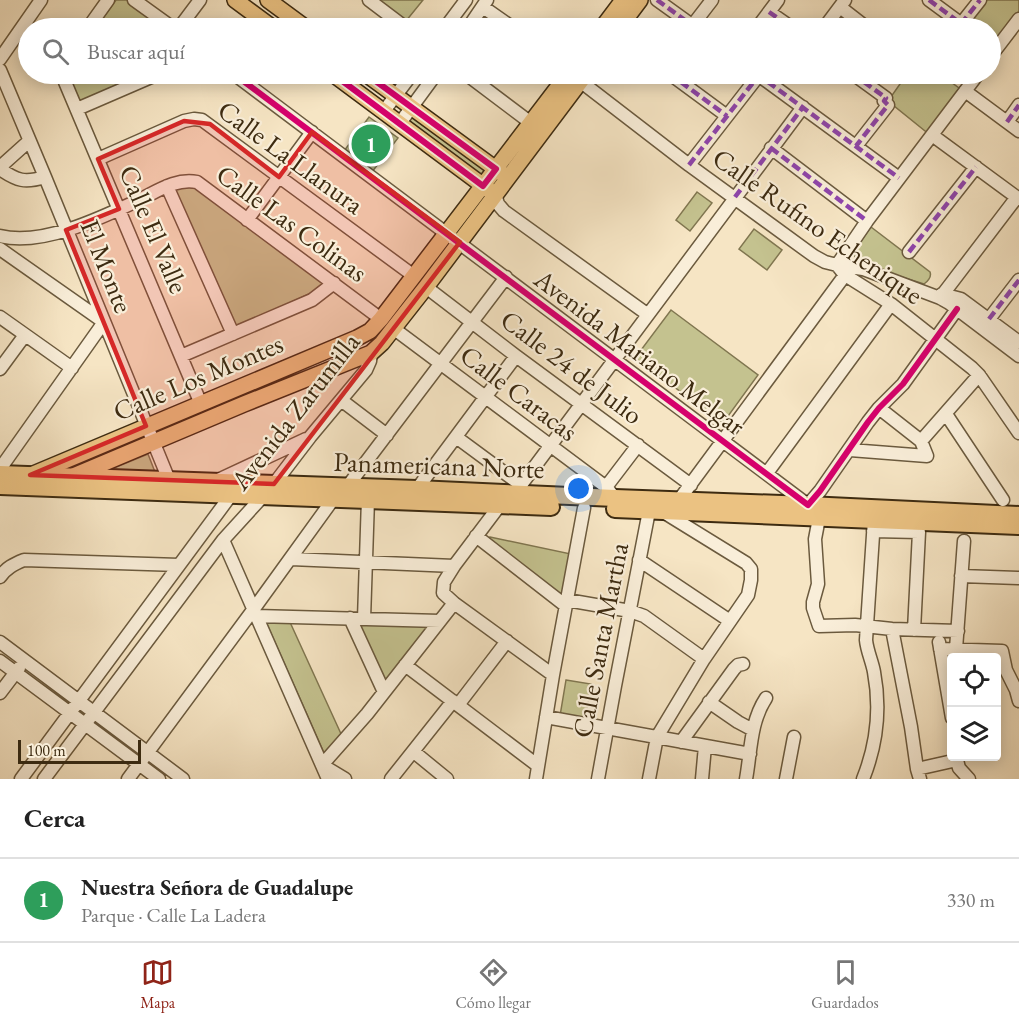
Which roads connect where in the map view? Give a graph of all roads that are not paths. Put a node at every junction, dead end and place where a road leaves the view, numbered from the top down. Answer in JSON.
{"nodes":[{"id":1,"x":41,"y":0,"type":"edge"},
{"id":2,"x":108,"y":0,"type":"edge"},
{"id":3,"x":134,"y":0,"type":"edge"},
{"id":4,"x":200,"y":0,"type":"edge"},
{"id":5,"x":235,"y":0,"type":"edge"},
{"id":6,"x":268,"y":0,"type":"edge"},
{"id":7,"x":369,"y":0,"type":"edge"},
{"id":8,"x":466,"y":0,"type":"edge"},
{"id":9,"x":623,"y":0,"type":"edge"},
{"id":10,"x":640,"y":0,"type":"edge"},
{"id":11,"x":657,"y":0,"type":"edge"},
{"id":12,"x":712,"y":0,"type":"edge"},
{"id":13,"x":778,"y":0,"type":"edge"},
{"id":14,"x":929,"y":0,"type":"edge"},
{"id":15,"x":980,"y":0,"type":"edge"},
{"id":16,"x":485,"y":3,"type":"edge"},
{"id":17,"x":843,"y":4,"type":"edge"},
{"id":18,"x":770,"y":12,"type":"junction"},
{"id":19,"x":28,"y":18,"type":"edge"},
{"id":20,"x":95,"y":18,"type":"edge"},
{"id":21,"x":159,"y":18,"type":"edge"},
{"id":22,"x":186,"y":18,"type":"edge"},
{"id":23,"x":259,"y":18,"type":"edge"},
{"id":24,"x":292,"y":18,"type":"edge"},
{"id":25,"x":393,"y":18,"type":"edge"},
{"id":26,"x":452,"y":18,"type":"edge"},
{"id":27,"x":475,"y":18,"type":"edge"},
{"id":28,"x":502,"y":18,"type":"edge"},
{"id":29,"x":610,"y":18,"type":"edge"},
{"id":30,"x":626,"y":18,"type":"edge"},
{"id":31,"x":682,"y":18,"type":"edge"},
{"id":32,"x":700,"y":18,"type":"edge"},
{"id":33,"x":765,"y":18,"type":"edge"},
{"id":34,"x":778,"y":18,"type":"edge"},
{"id":35,"x":832,"y":18,"type":"edge"},
{"id":36,"x":857,"y":18,"type":"edge"},
{"id":37,"x":953,"y":18,"type":"edge"},
{"id":38,"x":969,"y":18,"type":"edge"},
{"id":39,"x":1019,"y":19,"type":"edge"},
{"id":40,"x":18,"y":33,"type":"edge"},
{"id":41,"x":1001,"y":40,"type":"edge"},
{"id":42,"x":0,"y":59,"type":"edge"},
{"id":43,"x":0,"y":70,"type":"edge"},
{"id":44,"x":65,"y":84,"type":"edge"},
{"id":45,"x":136,"y":84,"type":"edge"},
{"id":46,"x":247,"y":84,"type":"edge"},
{"id":47,"x":347,"y":84,"type":"edge"},
{"id":48,"x":380,"y":84,"type":"edge"},
{"id":49,"x":404,"y":84,"type":"edge"},
{"id":50,"x":429,"y":84,"type":"edge"},
{"id":51,"x":479,"y":84,"type":"edge"},
{"id":52,"x":568,"y":84,"type":"edge"},
{"id":53,"x":569,"y":84,"type":"edge"},
{"id":54,"x":587,"y":84,"type":"edge"},
{"id":55,"x":684,"y":84,"type":"edge"},
{"id":56,"x":751,"y":84,"type":"edge"},
{"id":57,"x":771,"y":84,"type":"edge"},
{"id":58,"x":868,"y":84,"type":"edge"},
{"id":59,"x":970,"y":84,"type":"edge"},
{"id":60,"x":965,"y":91,"type":"junction"},
{"id":61,"x":396,"y":95,"type":"junction"},
{"id":62,"x":1019,"y":105,"type":"edge"},
{"id":63,"x":412,"y":107,"type":"junction"},
{"id":64,"x":802,"y":107,"type":"junction"},
{"id":65,"x":77,"y":110,"type":"junction"},
{"id":66,"x":384,"y":111,"type":"junction"},
{"id":67,"x":728,"y":116,"type":"junction"},
{"id":68,"x":1007,"y":122,"type":"junction"},
{"id":69,"x":400,"y":123,"type":"junction"},
{"id":70,"x":531,"y":123,"type":"junction"},
{"id":71,"x":1019,"y":131,"type":"edge"},
{"id":72,"x":312,"y":132,"type":"junction"},
{"id":73,"x":932,"y":135,"type":"junction"},
{"id":74,"x":29,"y":141,"type":"junction"},
{"id":75,"x":856,"y":146,"type":"junction"},
{"id":76,"x":771,"y":148,"type":"junction"},
{"id":77,"x":98,"y":159,"type":"junction"},
{"id":78,"x":689,"y":165,"type":"junction"},
{"id":79,"x":976,"y":167,"type":"junction"},
{"id":80,"x":0,"y":168,"type":"edge"},
{"id":81,"x":502,"y":173,"type":"junction"},
{"id":82,"x":45,"y":177,"type":"junction"},
{"id":83,"x":279,"y":177,"type":"junction"},
{"id":84,"x":899,"y":178,"type":"junction"},
{"id":85,"x":167,"y":186,"type":"junction"},
{"id":86,"x":489,"y":190,"type":"junction"},
{"id":87,"x":735,"y":197,"type":"junction"},
{"id":88,"x":1018,"y":198,"type":"edge"},
{"id":89,"x":119,"y":209,"type":"junction"},
{"id":90,"x":247,"y":220,"type":"junction"},
{"id":91,"x":867,"y":221,"type":"junction"},
{"id":92,"x":66,"y":230,"type":"junction"},
{"id":93,"x":447,"y":233,"type":"junction"},
{"id":94,"x":0,"y":236,"type":"edge"},
{"id":95,"x":460,"y":242,"type":"junction"},
{"id":96,"x":0,"y":249,"type":"edge"},
{"id":97,"x":909,"y":252,"type":"dead end"},
{"id":98,"x":841,"y":270,"type":"junction"},
{"id":99,"x":414,"y":276,"type":"junction"},
{"id":100,"x":506,"y":277,"type":"junction"},
{"id":101,"x":1019,"y":280,"type":"edge"},
{"id":102,"x":334,"y":283,"type":"junction"},
{"id":103,"x":426,"y":287,"type":"junction"},
{"id":104,"x":941,"y":296,"type":"junction"},
{"id":105,"x":891,"y":304,"type":"junction"},
{"id":106,"x":957,"y":309,"type":"junction"},
{"id":107,"x":647,"y":315,"type":"junction"},
{"id":108,"x":0,"y":317,"type":"edge"},
{"id":109,"x":989,"y":319,"type":"junction"},
{"id":110,"x":104,"y":322,"type":"junction"},
{"id":111,"x":472,"y":322,"type":"junction"},
{"id":112,"x":387,"y":323,"type":"junction"},
{"id":113,"x":233,"y":334,"type":"junction"},
{"id":114,"x":25,"y":335,"type":"junction"},
{"id":115,"x":936,"y":340,"type":"junction"},
{"id":116,"x":1019,"y":342,"type":"edge"},
{"id":117,"x":370,"y":353,"type":"junction"},
{"id":118,"x":181,"y":356,"type":"junction"},
{"id":119,"x":516,"y":356,"type":"junction"},
{"id":120,"x":1019,"y":356,"type":"edge"},
{"id":121,"x":614,"y":359,"type":"junction"},
{"id":122,"x":441,"y":364,"type":"junction"},
{"id":123,"x":72,"y":368,"type":"junction"},
{"id":124,"x":0,"y":369,"type":"edge"},
{"id":125,"x":979,"y":375,"type":"junction"},
{"id":126,"x":486,"y":398,"type":"junction"},
{"id":127,"x":341,"y":400,"type":"junction"},
{"id":128,"x":581,"y":403,"type":"junction"},
{"id":129,"x":201,"y":404,"type":"junction"},
{"id":130,"x":879,"y":408,"type":"junction"},
{"id":131,"x":946,"y":414,"type":"junction"},
{"id":132,"x":146,"y":426,"type":"junction"},
{"id":133,"x":1019,"y":433,"type":"edge"},
{"id":134,"x":387,"y":435,"type":"junction"},
{"id":135,"x":310,"y":437,"type":"junction"},
{"id":136,"x":456,"y":437,"type":"junction"},
{"id":137,"x":153,"y":441,"type":"junction"},
{"id":138,"x":724,"y":441,"type":"junction"},
{"id":139,"x":921,"y":441,"type":"junction"},
{"id":140,"x":638,"y":445,"type":"junction"},
{"id":141,"x":550,"y":446,"type":"junction"},
{"id":142,"x":850,"y":450,"type":"junction"},
{"id":143,"x":0,"y":469,"type":"edge"},
{"id":144,"x":767,"y":473,"type":"junction"},
{"id":145,"x":0,"y":474,"type":"edge"},
{"id":146,"x":30,"y":475,"type":"junction"},
{"id":147,"x":71,"y":477,"type":"junction"},
{"id":148,"x":169,"y":480,"type":"junction"},
{"id":149,"x":214,"y":482,"type":"junction"},
{"id":150,"x":274,"y":484,"type":"junction"},
{"id":151,"x":691,"y":485,"type":"junction"},
{"id":152,"x":0,"y":486,"type":"edge"},
{"id":153,"x":347,"y":487,"type":"junction"},
{"id":154,"x":417,"y":489,"type":"junction"},
{"id":155,"x":520,"y":489,"type":"junction"},
{"id":156,"x":610,"y":493,"type":"junction"},
{"id":157,"x":231,"y":495,"type":"junction"},
{"id":158,"x":262,"y":496,"type":"junction"},
{"id":159,"x":334,"y":498,"type":"junction"},
{"id":160,"x":368,"y":499,"type":"junction"},
{"id":161,"x":679,"y":500,"type":"junction"},
{"id":162,"x":1003,"y":500,"type":"dead end"},
{"id":163,"x":500,"y":505,"type":"junction"},
{"id":164,"x":808,"y":505,"type":"junction"},
{"id":165,"x":584,"y":508,"type":"junction"},
{"id":166,"x":656,"y":511,"type":"junction"},
{"id":167,"x":1019,"y":514,"type":"edge"},
{"id":168,"x":819,"y":518,"type":"junction"},
{"id":169,"x":873,"y":525,"type":"junction"},
{"id":170,"x":1019,"y":526,"type":"edge"},
{"id":171,"x":476,"y":536,"type":"junction"},
{"id":172,"x":224,"y":540,"type":"junction"},
{"id":173,"x":964,"y":542,"type":"dead end"},
{"id":174,"x":291,"y":559,"type":"junction"},
{"id":175,"x":639,"y":560,"type":"junction"},
{"id":176,"x":366,"y":562,"type":"junction"},
{"id":177,"x":179,"y":565,"type":"junction"},
{"id":178,"x":454,"y":566,"type":"junction"},
{"id":179,"x":961,"y":576,"type":"junction"},
{"id":180,"x":0,"y":577,"type":"edge"},
{"id":181,"x":1019,"y":578,"type":"edge"},
{"id":182,"x":454,"y":603,"type":"junction"},
{"id":183,"x":567,"y":603,"type":"junction"},
{"id":184,"x":630,"y":611,"type":"junction"},
{"id":185,"x":255,"y":613,"type":"junction"},
{"id":186,"x":350,"y":618,"type":"junction"},
{"id":187,"x":364,"y":619,"type":"junction"},
{"id":188,"x":440,"y":621,"type":"junction"},
{"id":189,"x":730,"y":621,"type":"junction"},
{"id":190,"x":866,"y":626,"type":"junction"},
{"id":191,"x":892,"y":629,"type":"junction"},
{"id":192,"x":914,"y":630,"type":"junction"},
{"id":193,"x":937,"y":630,"type":"junction"},
{"id":194,"x":958,"y":631,"type":"junction"},
{"id":195,"x":507,"y":641,"type":"junction"},
{"id":196,"x":0,"y":642,"type":"edge"},
{"id":197,"x":940,"y":649,"type":"junction"},
{"id":198,"x":956,"y":650,"type":"junction"},
{"id":199,"x":976,"y":653,"type":"edge"},
{"id":200,"x":989,"y":653,"type":"edge"},
{"id":201,"x":704,"y":659,"type":"junction"},
{"id":202,"x":25,"y":660,"type":"junction"},
{"id":203,"x":0,"y":661,"type":"edge"},
{"id":204,"x":743,"y":664,"type":"dead end"},
{"id":205,"x":405,"y":665,"type":"junction"},
{"id":206,"x":15,"y":672,"type":"junction"},
{"id":207,"x":553,"y":675,"type":"junction"},
{"id":208,"x":384,"y":692,"type":"junction"},
{"id":209,"x":0,"y":693,"type":"edge"},
{"id":210,"x":766,"y":698,"type":"dead end"},
{"id":211,"x":79,"y":700,"type":"junction"},
{"id":212,"x":1019,"y":701,"type":"edge"},
{"id":213,"x":709,"y":702,"type":"junction"},
{"id":214,"x":456,"y":703,"type":"junction"},
{"id":215,"x":949,"y":707,"type":"edge"},
{"id":216,"x":94,"y":712,"type":"junction"},
{"id":217,"x":70,"y":713,"type":"junction"},
{"id":218,"x":546,"y":717,"type":"junction"},
{"id":219,"x":85,"y":723,"type":"junction"},
{"id":220,"x":607,"y":728,"type":"junction"},
{"id":221,"x":753,"y":730,"type":"junction"},
{"id":222,"x":657,"y":737,"type":"junction"},
{"id":223,"x":794,"y":737,"type":"dead end"},
{"id":224,"x":681,"y":742,"type":"junction"},
{"id":225,"x":705,"y":746,"type":"junction"},
{"id":226,"x":147,"y":752,"type":"junction"},
{"id":227,"x":414,"y":752,"type":"junction"},
{"id":228,"x":750,"y":754,"type":"junction"},
{"id":229,"x":950,"y":761,"type":"edge"},
{"id":230,"x":958,"y":761,"type":"edge"},
{"id":231,"x":139,"y":764,"type":"junction"},
{"id":232,"x":322,"y":765,"type":"junction"},
{"id":233,"x":537,"y":774,"type":"edge"},
{"id":234,"x":918,"y":774,"type":"edge"},
{"id":235,"x":966,"y":776,"type":"edge"},
{"id":236,"x":21,"y":779,"type":"edge"},
{"id":237,"x":44,"y":779,"type":"edge"},
{"id":238,"x":128,"y":779,"type":"edge"},
{"id":239,"x":159,"y":779,"type":"edge"},
{"id":240,"x":183,"y":779,"type":"edge"},
{"id":241,"x":328,"y":779,"type":"edge"},
{"id":242,"x":345,"y":779,"type":"edge"},
{"id":243,"x":391,"y":779,"type":"edge"},
{"id":244,"x":447,"y":779,"type":"edge"},
{"id":245,"x":550,"y":779,"type":"edge"},
{"id":246,"x":598,"y":779,"type":"edge"},
{"id":247,"x":649,"y":779,"type":"edge"},
{"id":248,"x":702,"y":779,"type":"edge"},
{"id":249,"x":746,"y":779,"type":"edge"},
{"id":250,"x":786,"y":779,"type":"edge"},
{"id":251,"x":863,"y":779,"type":"edge"}],
"edges":[{"from":1,"to":19,"type":"street"},
{"from":2,"to":20,"type":"street"},
{"from":3,"to":21,"type":"street"},
{"from":4,"to":22,"type":"street"},
{"from":5,"to":23,"type":"main road"},
{"from":6,"to":24,"type":"main road"},
{"from":7,"to":25,"type":"street"},
{"from":8,"to":26,"type":"street"},
{"from":9,"to":29,"type":"main road"},
{"from":10,"to":30,"type":"main road"},
{"from":11,"to":31,"type":"street"},
{"from":12,"to":32,"type":"street"},
{"from":13,"to":18,"type":"street"},
{"from":14,"to":37,"type":"street"},
{"from":15,"to":38,"type":"street"},
{"from":16,"to":27,"type":"street"},
{"from":16,"to":28,"type":"street"},
{"from":17,"to":35,"type":"street"},
{"from":17,"to":36,"type":"street"},
{"from":18,"to":33,"type":"street"},
{"from":18,"to":34,"type":"street"},
{"from":39,"to":41,"type":"street"},
{"from":40,"to":42,"type":"street"},
{"from":43,"to":74,"type":"street","name":"El Monte"},
{"from":44,"to":65,"type":"street","name":"Calle El Valle"},
{"from":45,"to":65,"type":"street"},
{"from":46,"to":72,"type":"street","name":"Avenida Mariano Melgar"},
{"from":47,"to":66,"type":"main road"},
{"from":48,"to":61,"type":"main road"},
{"from":49,"to":61,"type":"street"},
{"from":50,"to":63,"type":"street"},
{"from":51,"to":70,"type":"street"},
{"from":52,"to":70,"type":"main road","name":"Avenida Zarumilla"},
{"from":53,"to":81,"type":"main road","name":"Avenida Zarumilla"},
{"from":54,"to":78,"type":"street","name":"Calle Rufino Echenique"},
{"from":55,"to":67,"type":"street"},
{"from":56,"to":67,"type":"street"},
{"from":57,"to":64,"type":"street"},
{"from":58,"to":75,"type":"street"},
{"from":59,"to":60,"type":"street"},
{"from":60,"to":68,"type":"street"},
{"from":60,"to":73,"type":"street"},
{"from":61,"to":63,"type":"main road"},
{"from":61,"to":66,"type":"street"},
{"from":62,"to":68,"type":"street"},
{"from":63,"to":69,"type":"street"},
{"from":63,"to":81,"type":"main road"},
{"from":64,"to":75,"type":"street"},
{"from":64,"to":76,"type":"street"},
{"from":65,"to":77,"type":"street","name":"Calle El Valle"},
{"from":66,"to":69,"type":"main road"},
{"from":67,"to":78,"type":"street"},
{"from":68,"to":71,"type":"street"},
{"from":69,"to":86,"type":"main road"},
{"from":70,"to":81,"type":"main road","name":"Avenida Zarumilla"},
{"from":72,"to":83,"type":"street"},
{"from":72,"to":93,"type":"street","name":"Avenida Mariano Melgar"},
{"from":73,"to":79,"type":"street"},
{"from":73,"to":84,"type":"street"},
{"from":74,"to":80,"type":"street"},
{"from":74,"to":82,"type":"street","name":"El Monte"},
{"from":75,"to":84,"type":"street"},
{"from":76,"to":87,"type":"street"},
{"from":76,"to":91,"type":"street"},
{"from":77,"to":83,"type":"street","name":"Calle La Llanura"},
{"from":77,"to":89,"type":"street","name":"Calle El Valle"},
{"from":78,"to":87,"type":"street","name":"Calle Rufino Echenique"},
{"from":79,"to":88,"type":"street"},
{"from":79,"to":97,"type":"street"},
{"from":80,"to":82,"type":"street"},
{"from":81,"to":86,"type":"main road","name":"Avenida Zarumilla"},
{"from":82,"to":92,"type":"street","name":"El Monte"},
{"from":83,"to":90,"type":"street"},
{"from":83,"to":99,"type":"street","name":"Calle La Llanura"},
{"from":84,"to":91,"type":"street"},
{"from":85,"to":89,"type":"street","name":"Calle Las Colinas"},
{"from":85,"to":90,"type":"street","name":"Calle Las Colinas"},
{"from":85,"to":113,"type":"street"},
{"from":86,"to":93,"type":"main road","name":"Avenida Zarumilla"},
{"from":86,"to":95,"type":"main road","name":"Avenida Zarumilla"},
{"from":86,"to":107,"type":"street"},
{"from":87,"to":98,"type":"street","name":"Calle Rufino Echenique"},
{"from":87,"to":107,"type":"street"},
{"from":88,"to":104,"type":"street"},
{"from":89,"to":92,"type":"street","name":"Calle Las Colinas"},
{"from":89,"to":118,"type":"street","name":"Calle El Valle"},
{"from":90,"to":102,"type":"street","name":"Calle Las Colinas"},
{"from":91,"to":98,"type":"street"},
{"from":92,"to":94,"type":"street","name":"Calle Las Colinas"},
{"from":92,"to":110,"type":"street","name":"El Monte"},
{"from":93,"to":95,"type":"street","name":"Avenida Mariano Melgar"},
{"from":93,"to":99,"type":"main road","name":"Avenida Zarumilla"},
{"from":95,"to":100,"type":"street","name":"Avenida Mariano Melgar"},
{"from":95,"to":103,"type":"main road","name":"Avenida Zarumilla"},
{"from":96,"to":110,"type":"street"},
{"from":98,"to":104,"type":"street"},
{"from":98,"to":105,"type":"street","name":"Calle Rufino Echenique"},
{"from":98,"to":138,"type":"street"},
{"from":99,"to":112,"type":"main road","name":"Avenida Zarumilla"},
{"from":100,"to":111,"type":"street"},
{"from":100,"to":121,"type":"street","name":"Avenida Mariano Melgar"},
{"from":101,"to":109,"type":"street"},
{"from":102,"to":112,"type":"street","name":"Calle Las Colinas"},
{"from":102,"to":113,"type":"street"},
{"from":103,"to":111,"type":"street","name":"Calle 24 de Julio"},
{"from":103,"to":112,"type":"main road","name":"Avenida Zarumilla"},
{"from":104,"to":106,"type":"street"},
{"from":104,"to":109,"type":"street"},
{"from":105,"to":115,"type":"street","name":"Calle Rufino Echenique"},
{"from":105,"to":144,"type":"street"},
{"from":106,"to":115,"type":"street"},
{"from":106,"to":120,"type":"street"},
{"from":107,"to":121,"type":"street"},
{"from":108,"to":114,"type":"street"},
{"from":109,"to":116,"type":"street"},
{"from":110,"to":123,"type":"street"},
{"from":110,"to":132,"type":"street","name":"El Monte"},
{"from":111,"to":119,"type":"street","name":"Calle 24 de Julio"},
{"from":111,"to":122,"type":"street"},
{"from":112,"to":117,"type":"main road","name":"Avenida Zarumilla"},
{"from":112,"to":122,"type":"street","name":"Calle Caracas"},
{"from":112,"to":129,"type":"main road","name":"Calle Los Montes"},
{"from":113,"to":118,"type":"street"},
{"from":114,"to":123,"type":"street"},
{"from":114,"to":124,"type":"street"},
{"from":115,"to":125,"type":"street","name":"Calle Rufino Echenique"},
{"from":115,"to":130,"type":"street"},
{"from":117,"to":127,"type":"street","name":"Avenida Zarumilla"},
{"from":117,"to":137,"type":"main road"},
{"from":118,"to":129,"type":"street","name":"Calle El Valle"},
{"from":119,"to":126,"type":"street"},
{"from":119,"to":128,"type":"street","name":"Calle 24 de Julio"},
{"from":121,"to":128,"type":"street"},
{"from":121,"to":138,"type":"street","name":"Avenida Mariano Melgar"},
{"from":122,"to":126,"type":"street","name":"Calle Caracas"},
{"from":122,"to":134,"type":"street"},
{"from":123,"to":143,"type":"street"},
{"from":125,"to":131,"type":"street"},
{"from":125,"to":133,"type":"street","name":"Calle Rufino Echenique"},
{"from":126,"to":136,"type":"street"},
{"from":126,"to":141,"type":"street","name":"Calle Caracas"},
{"from":127,"to":134,"type":"street"},
{"from":127,"to":135,"type":"street","name":"Avenida Zarumilla"},
{"from":128,"to":140,"type":"street","name":"Calle 24 de Julio"},
{"from":128,"to":141,"type":"street"},
{"from":129,"to":132,"type":"main road","name":"Calle Los Montes"},
{"from":130,"to":139,"type":"street"},
{"from":130,"to":142,"type":"street"},
{"from":131,"to":139,"type":"street"},
{"from":131,"to":162,"type":"street"},
{"from":132,"to":137,"type":"street","name":"El Monte"},
{"from":132,"to":146,"type":"main road","name":"Calle Los Montes"},
{"from":134,"to":153,"type":"street"},
{"from":135,"to":149,"type":"street"},
{"from":135,"to":150,"type":"street","name":"Avenida Zarumilla"},
{"from":136,"to":154,"type":"street"},
{"from":136,"to":155,"type":"street"},
{"from":137,"to":147,"type":"main road"},
{"from":137,"to":148,"type":"street","name":"El Monte"},
{"from":138,"to":144,"type":"street","name":"Avenida Mariano Melgar"},
{"from":138,"to":151,"type":"street"},
{"from":139,"to":142,"type":"street"},
{"from":140,"to":151,"type":"street","name":"Calle 24 de Julio"},
{"from":140,"to":156,"type":"street"},
{"from":141,"to":155,"type":"street"},
{"from":141,"to":156,"type":"street","name":"Calle Caracas"},
{"from":142,"to":164,"type":"street"},
{"from":144,"to":164,"type":"street","name":"Avenida Mariano Melgar"},
{"from":145,"to":146,"type":"highway","name":"Panamericana Norte"},
{"from":146,"to":147,"type":"highway","name":"Panamericana Norte"},
{"from":147,"to":148,"type":"highway","name":"Panamericana Norte"},
{"from":148,"to":149,"type":"highway","name":"Panamericana Norte"},
{"from":149,"to":150,"type":"highway","name":"Panamericana Norte"},
{"from":150,"to":153,"type":"highway","name":"Panamericana Norte"},
{"from":150,"to":158,"type":"street","name":"Avenida Zarumilla"},
{"from":151,"to":161,"type":"street"},
{"from":152,"to":157,"type":"highway","name":"Panamericana Norte"},
{"from":153,"to":154,"type":"highway","name":"Panamericana Norte"},
{"from":154,"to":155,"type":"highway","name":"Panamericana Norte"},
{"from":155,"to":156,"type":"highway","name":"Panamericana Norte"},
{"from":156,"to":161,"type":"highway","name":"Panamericana Norte"},
{"from":157,"to":158,"type":"highway","name":"Panamericana Norte"},
{"from":157,"to":177,"type":"street","name":"Avenida Zarumilla"},
{"from":158,"to":159,"type":"highway","name":"Panamericana Norte"},
{"from":158,"to":172,"type":"street","name":"Avenida Zarumilla"},
{"from":159,"to":160,"type":"highway","name":"Panamericana Norte"},
{"from":159,"to":174,"type":"street"},
{"from":160,"to":163,"type":"highway","name":"Panamericana Norte"},
{"from":160,"to":176,"type":"street"},
{"from":161,"to":164,"type":"highway","name":"Panamericana Norte"},
{"from":163,"to":165,"type":"highway","name":"Panamericana Norte"},
{"from":163,"to":171,"type":"street"},
{"from":164,"to":167,"type":"highway","name":"Panamericana Norte"},
{"from":165,"to":166,"type":"highway","name":"Panamericana Norte"},
{"from":165,"to":183,"type":"street"},
{"from":166,"to":168,"type":"highway","name":"Panamericana Norte"},
{"from":166,"to":175,"type":"street","name":"Calle Santa Martha"},
{"from":166,"to":189,"type":"street"},
{"from":168,"to":169,"type":"highway","name":"Panamericana Norte"},
{"from":168,"to":190,"type":"street"},
{"from":169,"to":170,"type":"highway","name":"Panamericana Norte"},
{"from":169,"to":190,"type":"street"},
{"from":169,"to":192,"type":"street"},
{"from":171,"to":178,"type":"street"},
{"from":171,"to":183,"type":"street"},
{"from":172,"to":185,"type":"street"},
{"from":172,"to":216,"type":"street","name":"Avenida Zarumilla"},
{"from":173,"to":179,"type":"street"},
{"from":174,"to":176,"type":"street"},
{"from":174,"to":185,"type":"street"},
{"from":175,"to":184,"type":"street","name":"Calle Santa Martha"},
{"from":175,"to":189,"type":"street"},
{"from":176,"to":178,"type":"street"},
{"from":176,"to":187,"type":"street"},
{"from":177,"to":180,"type":"street"},
{"from":177,"to":211,"type":"street","name":"Avenida Zarumilla"},
{"from":178,"to":182,"type":"street"},
{"from":179,"to":181,"type":"street"},
{"from":179,"to":194,"type":"street"},
{"from":182,"to":188,"type":"street"},
{"from":182,"to":195,"type":"street"},
{"from":183,"to":184,"type":"street"},
{"from":183,"to":207,"type":"street"},
{"from":184,"to":201,"type":"street"},
{"from":184,"to":220,"type":"street","name":"Calle Santa Martha"},
{"from":185,"to":186,"type":"street"},
{"from":185,"to":226,"type":"street"},
{"from":185,"to":232,"type":"street"},
{"from":186,"to":187,"type":"street"},
{"from":186,"to":208,"type":"street"},
{"from":187,"to":188,"type":"street"},
{"from":188,"to":205,"type":"street"},
{"from":189,"to":201,"type":"street"},
{"from":190,"to":191,"type":"street"},
{"from":190,"to":251,"type":"street"},
{"from":191,"to":192,"type":"street"},
{"from":191,"to":234,"type":"street"},
{"from":192,"to":193,"type":"street"},
{"from":193,"to":194,"type":"street"},
{"from":193,"to":197,"type":"street"},
{"from":194,"to":198,"type":"street"},
{"from":195,"to":207,"type":"street"},
{"from":195,"to":214,"type":"street"},
{"from":196,"to":202,"type":"street"},
{"from":197,"to":198,"type":"street"},
{"from":197,"to":215,"type":"street"},
{"from":198,"to":199,"type":"street"},
{"from":200,"to":212,"type":"street"},
{"from":201,"to":222,"type":"street"},
{"from":202,"to":206,"type":"street"},
{"from":202,"to":211,"type":"street"},
{"from":203,"to":206,"type":"street"},
{"from":204,"to":213,"type":"street"},
{"from":205,"to":208,"type":"street"},
{"from":205,"to":214,"type":"street"},
{"from":206,"to":209,"type":"street"},
{"from":206,"to":217,"type":"street"},
{"from":207,"to":218,"type":"street"},
{"from":208,"to":232,"type":"street"},
{"from":210,"to":221,"type":"street"},
{"from":211,"to":216,"type":"street"},
{"from":211,"to":217,"type":"street","name":"Avenida Zarumilla"},
{"from":213,"to":221,"type":"street"},
{"from":213,"to":224,"type":"street"},
{"from":214,"to":227,"type":"street"},
{"from":214,"to":233,"type":"street"},
{"from":216,"to":219,"type":"street","name":"Avenida Zarumilla"},
{"from":216,"to":226,"type":"street"},
{"from":217,"to":219,"type":"street"},
{"from":217,"to":236,"type":"street","name":"Avenida Zarumilla"},
{"from":218,"to":220,"type":"street"},
{"from":218,"to":233,"type":"street"},
{"from":219,"to":231,"type":"street"},
{"from":219,"to":237,"type":"street","name":"Avenida Zarumilla"},
{"from":220,"to":222,"type":"street"},
{"from":220,"to":246,"type":"street","name":"Calle Santa Martha"},
{"from":221,"to":228,"type":"street"},
{"from":222,"to":224,"type":"street"},
{"from":222,"to":247,"type":"street"},
{"from":223,"to":250,"type":"street"},
{"from":224,"to":225,"type":"street"},
{"from":225,"to":228,"type":"street"},
{"from":225,"to":248,"type":"street"},
{"from":226,"to":231,"type":"street"},
{"from":226,"to":240,"type":"street"},
{"from":227,"to":243,"type":"street"},
{"from":227,"to":244,"type":"street"},
{"from":228,"to":249,"type":"street"},
{"from":229,"to":234,"type":"street"},
{"from":230,"to":235,"type":"street"},
{"from":231,"to":238,"type":"street"},
{"from":231,"to":239,"type":"street"},
{"from":232,"to":241,"type":"street"},
{"from":232,"to":242,"type":"street"},
{"from":233,"to":245,"type":"street"}]}
